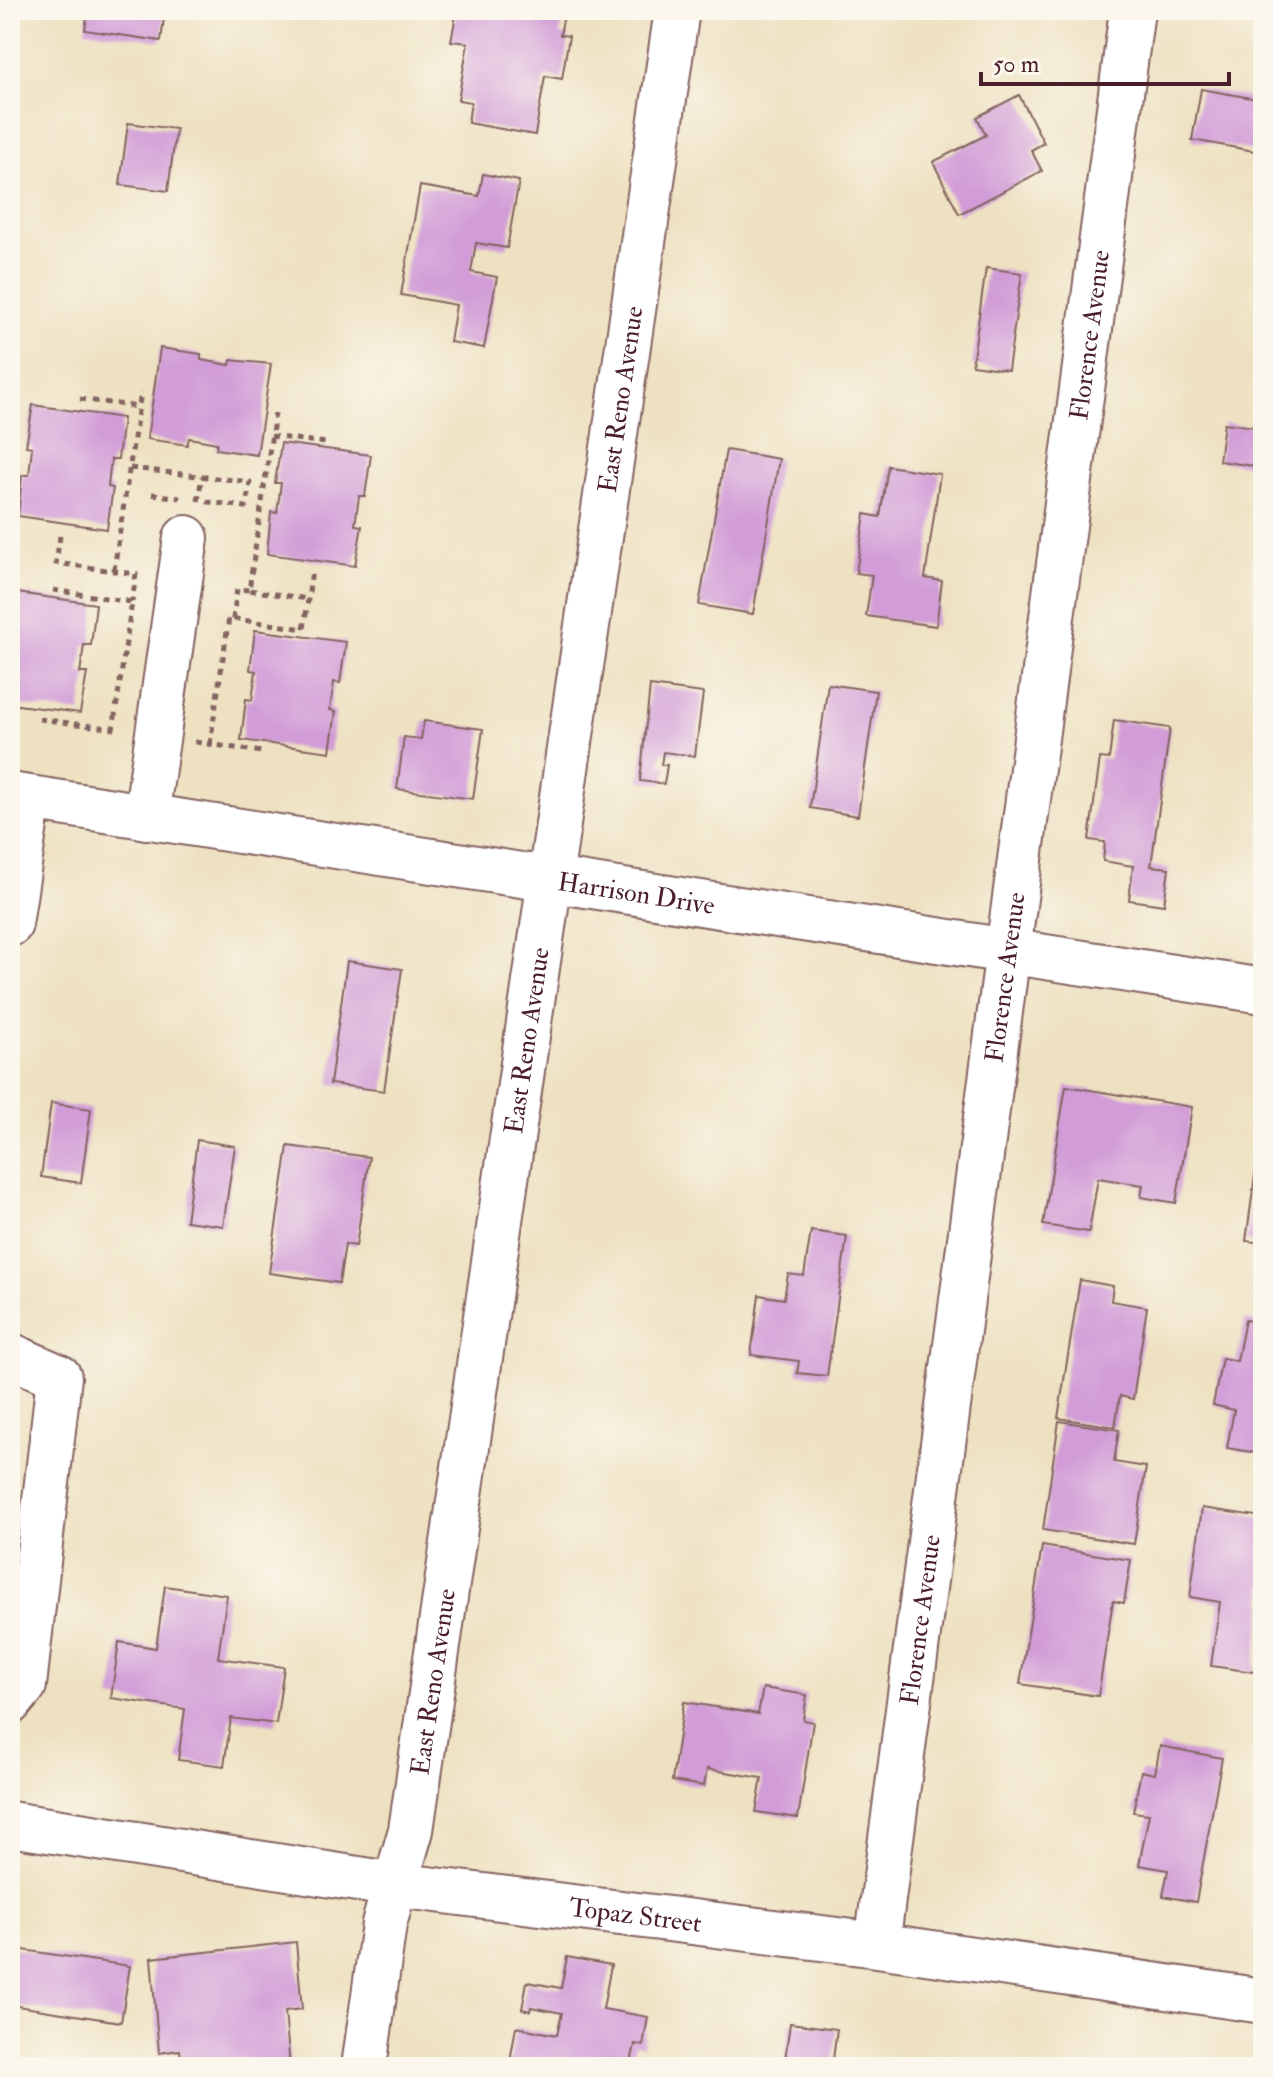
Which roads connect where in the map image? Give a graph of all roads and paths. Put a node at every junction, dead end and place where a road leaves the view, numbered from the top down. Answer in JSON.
{"nodes":[{"id":1,"x":677,"y":10,"type":"edge"},
{"id":2,"x":1132,"y":10,"type":"edge"},
{"id":3,"x":141,"y":392,"type":"dead end"},
{"id":4,"x":80,"y":399,"type":"dead end"},
{"id":5,"x":139,"y":407,"type":"junction"},
{"id":6,"x":275,"y":413,"type":"dead end"},
{"id":7,"x":271,"y":436,"type":"junction"},
{"id":8,"x":326,"y":443,"type":"dead end"},
{"id":9,"x":130,"y":468,"type":"junction"},
{"id":10,"x":202,"y":476,"type":"junction"},
{"id":11,"x":152,"y":494,"type":"dead end"},
{"id":12,"x":192,"y":519,"type":"junction"},
{"id":13,"x":60,"y":536,"type":"dead end"},
{"id":14,"x":114,"y":570,"type":"junction"},
{"id":15,"x":312,"y":570,"type":"dead end"},
{"id":16,"x":53,"y":590,"type":"dead end"},
{"id":17,"x":249,"y":590,"type":"junction"},
{"id":18,"x":308,"y":599,"type":"junction"},
{"id":19,"x":132,"y":602,"type":"junction"},
{"id":20,"x":233,"y":619,"type":"junction"},
{"id":21,"x":39,"y":719,"type":"dead end"},
{"id":22,"x":113,"y":729,"type":"junction"},
{"id":23,"x":126,"y":731,"type":"dead end"},
{"id":24,"x":210,"y":744,"type":"junction"},
{"id":25,"x":188,"y":749,"type":"dead end"},
{"id":26,"x":262,"y":752,"type":"dead end"},
{"id":27,"x":19,"y":797,"type":"edge"},
{"id":28,"x":146,"y":817,"type":"junction"},
{"id":29,"x":553,"y":880,"type":"junction"},
{"id":30,"x":10,"y":924,"type":"edge"},
{"id":31,"x":1006,"y":951,"type":"junction"},
{"id":32,"x":1263,"y":991,"type":"edge"},
{"id":33,"x":10,"y":1355,"type":"edge"},
{"id":34,"x":10,"y":1702,"type":"edge"},
{"id":35,"x":10,"y":1824,"type":"edge"},
{"id":36,"x":396,"y":1885,"type":"junction"},
{"id":37,"x":877,"y":1945,"type":"junction"},
{"id":38,"x":1263,"y":2001,"type":"edge"},
{"id":39,"x":364,"y":2067,"type":"edge"}],
"edges":[{"from":1,"to":29,"type":"street","name":"East Reno Avenue"},
{"from":2,"to":31,"type":"street","name":"Florence Avenue"},
{"from":3,"to":5,"type":"path"},
{"from":4,"to":5,"type":"path"},
{"from":5,"to":9,"type":"path"},
{"from":6,"to":7,"type":"path"},
{"from":7,"to":8,"type":"path"},
{"from":7,"to":17,"type":"path"},
{"from":9,"to":10,"type":"path"},
{"from":9,"to":14,"type":"path"},
{"from":10,"to":12,"type":"path"},
{"from":10,"to":12,"type":"path"},
{"from":11,"to":12,"type":"path"},
{"from":12,"to":28,"type":"street"},
{"from":13,"to":14,"type":"path"},
{"from":14,"to":19,"type":"path"},
{"from":15,"to":18,"type":"path"},
{"from":16,"to":19,"type":"path"},
{"from":17,"to":18,"type":"path"},
{"from":17,"to":20,"type":"path"},
{"from":18,"to":20,"type":"path"},
{"from":19,"to":22,"type":"path"},
{"from":20,"to":24,"type":"path"},
{"from":21,"to":22,"type":"path"},
{"from":22,"to":23,"type":"path"},
{"from":24,"to":25,"type":"path"},
{"from":24,"to":26,"type":"path"},
{"from":27,"to":28,"type":"street","name":"Harrison Drive"},
{"from":27,"to":30,"type":"street"},
{"from":28,"to":29,"type":"street","name":"Harrison Drive"},
{"from":29,"to":31,"type":"street","name":"Harrison Drive"},
{"from":29,"to":36,"type":"street","name":"East Reno Avenue"},
{"from":31,"to":32,"type":"street","name":"Harrison Drive"},
{"from":31,"to":37,"type":"street","name":"Florence Avenue"},
{"from":33,"to":34,"type":"street"},
{"from":35,"to":36,"type":"street","name":"Topaz Street"},
{"from":36,"to":37,"type":"street","name":"Topaz Street"},
{"from":36,"to":39,"type":"street","name":"East Reno Avenue"},
{"from":37,"to":38,"type":"street","name":"Topaz Street"}]}
